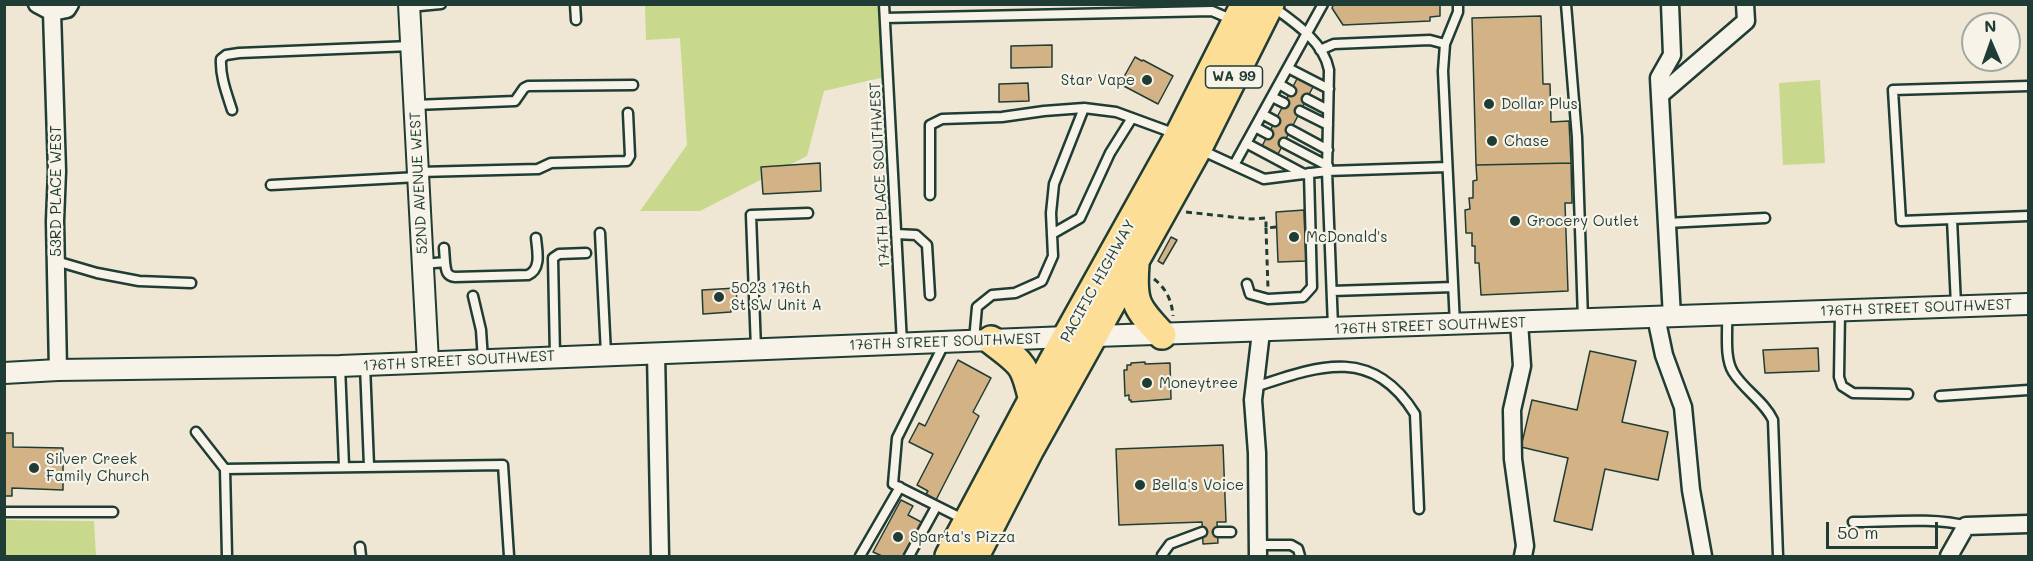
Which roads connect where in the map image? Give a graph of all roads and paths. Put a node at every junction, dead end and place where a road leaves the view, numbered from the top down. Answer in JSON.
{"nodes":[{"id":1,"x":70,"y":4,"type":"edge"},
{"id":2,"x":441,"y":4,"type":"edge"},
{"id":3,"x":575,"y":4,"type":"edge"},
{"id":4,"x":884,"y":4,"type":"edge"},
{"id":5,"x":1323,"y":4,"type":"edge"},
{"id":6,"x":1458,"y":4,"type":"edge"},
{"id":7,"x":1566,"y":4,"type":"edge"},
{"id":8,"x":1670,"y":4,"type":"edge"},
{"id":9,"x":1745,"y":4,"type":"edge"},
{"id":10,"x":1270,"y":5,"type":"edge"},
{"id":11,"x":409,"y":6,"type":"edge"},
{"id":12,"x":45,"y":8,"type":"edge"},
{"id":13,"x":1159,"y":8,"type":"edge"},
{"id":14,"x":1241,"y":13,"type":"edge"},
{"id":15,"x":885,"y":18,"type":"junction"},
{"id":16,"x":576,"y":20,"type":"dead end"},
{"id":17,"x":1306,"y":34,"type":"junction"},
{"id":18,"x":1445,"y":44,"type":"junction"},
{"id":19,"x":411,"y":46,"type":"junction"},
{"id":20,"x":1320,"y":50,"type":"junction"},
{"id":21,"x":1288,"y":68,"type":"junction"},
{"id":22,"x":1279,"y":84,"type":"junction"},
{"id":23,"x":633,"y":85,"type":"dead end"},
{"id":24,"x":2028,"y":86,"type":"edge"},
{"id":25,"x":1329,"y":90,"type":"junction"},
{"id":26,"x":1291,"y":91,"type":"dead end"},
{"id":27,"x":1660,"y":95,"type":"junction"},
{"id":28,"x":1272,"y":97,"type":"junction"},
{"id":29,"x":1306,"y":99,"type":"dead end"},
{"id":30,"x":1284,"y":103,"type":"dead end"},
{"id":31,"x":415,"y":105,"type":"junction"},
{"id":32,"x":1084,"y":108,"type":"junction"},
{"id":33,"x":232,"y":110,"type":"dead end"},
{"id":34,"x":1328,"y":110,"type":"junction"},
{"id":35,"x":1300,"y":111,"type":"dead end"},
{"id":36,"x":628,"y":113,"type":"dead end"},
{"id":37,"x":1262,"y":114,"type":"junction"},
{"id":38,"x":1132,"y":118,"type":"junction"},
{"id":39,"x":1275,"y":121,"type":"dead end"},
{"id":40,"x":1328,"y":125,"type":"junction"},
{"id":41,"x":1255,"y":127,"type":"junction"},
{"id":42,"x":1291,"y":129,"type":"dead end"},
{"id":43,"x":1268,"y":134,"type":"dead end"},
{"id":44,"x":1188,"y":142,"type":"junction"},
{"id":45,"x":1246,"y":143,"type":"junction"},
{"id":46,"x":1284,"y":143,"type":"dead end"},
{"id":47,"x":1328,"y":150,"type":"junction"},
{"id":48,"x":1234,"y":165,"type":"junction"},
{"id":49,"x":1447,"y":167,"type":"junction"},
{"id":50,"x":1327,"y":169,"type":"junction"},
{"id":51,"x":419,"y":174,"type":"junction"},
{"id":52,"x":1307,"y":174,"type":"junction"},
{"id":53,"x":272,"y":185,"type":"dead end"},
{"id":54,"x":930,"y":195,"type":"dead end"},
{"id":55,"x":1184,"y":212,"type":"dead end"},
{"id":56,"x":808,"y":213,"type":"dead end"},
{"id":57,"x":2028,"y":216,"type":"edge"},
{"id":58,"x":1766,"y":218,"type":"dead end"},
{"id":59,"x":1952,"y":219,"type":"junction"},
{"id":60,"x":1667,"y":223,"type":"junction"},
{"id":61,"x":1276,"y":227,"type":"dead end"},
{"id":62,"x":1266,"y":228,"type":"junction"},
{"id":63,"x":600,"y":232,"type":"dead end"},
{"id":64,"x":896,"y":234,"type":"junction"},
{"id":65,"x":1052,"y":234,"type":"junction"},
{"id":66,"x":536,"y":238,"type":"dead end"},
{"id":67,"x":444,"y":248,"type":"dead end"},
{"id":68,"x":586,"y":253,"type":"dead end"},
{"id":69,"x":56,"y":261,"type":"junction"},
{"id":70,"x":445,"y":262,"type":"junction"},
{"id":71,"x":423,"y":264,"type":"junction"},
{"id":72,"x":1142,"y":268,"type":"junction"},
{"id":73,"x":191,"y":283,"type":"dead end"},
{"id":74,"x":1247,"y":284,"type":"dead end"},
{"id":75,"x":1453,"y":287,"type":"junction"},
{"id":76,"x":1332,"y":291,"type":"junction"},
{"id":77,"x":930,"y":295,"type":"dead end"},
{"id":78,"x":473,"y":296,"type":"dead end"},
{"id":79,"x":1268,"y":299,"type":"junction"},
{"id":80,"x":2028,"y":304,"type":"edge"},
{"id":81,"x":1956,"y":305,"type":"junction"},
{"id":82,"x":1840,"y":310,"type":"junction"},
{"id":83,"x":1727,"y":315,"type":"junction"},
{"id":84,"x":1664,"y":317,"type":"junction"},
{"id":85,"x":1583,"y":320,"type":"junction"},
{"id":86,"x":1519,"y":322,"type":"junction"},
{"id":87,"x":1167,"y":325,"type":"junction"},
{"id":88,"x":1455,"y":325,"type":"junction"},
{"id":89,"x":1333,"y":329,"type":"junction"},
{"id":90,"x":1261,"y":332,"type":"junction"},
{"id":91,"x":1080,"y":337,"type":"junction"},
{"id":92,"x":983,"y":340,"type":"junction"},
{"id":93,"x":945,"y":342,"type":"junction"},
{"id":94,"x":902,"y":343,"type":"junction"},
{"id":95,"x":756,"y":349,"type":"junction"},
{"id":96,"x":656,"y":353,"type":"junction"},
{"id":97,"x":606,"y":355,"type":"junction"},
{"id":98,"x":555,"y":357,"type":"junction"},
{"id":99,"x":483,"y":360,"type":"junction"},
{"id":100,"x":428,"y":362,"type":"junction"},
{"id":101,"x":365,"y":365,"type":"junction"},
{"id":102,"x":340,"y":366,"type":"junction"},
{"id":103,"x":58,"y":370,"type":"junction"},
{"id":104,"x":4,"y":373,"type":"edge"},
{"id":105,"x":1254,"y":387,"type":"junction"},
{"id":106,"x":2028,"y":390,"type":"edge"},
{"id":107,"x":1908,"y":394,"type":"dead end"},
{"id":108,"x":1940,"y":396,"type":"dead end"},
{"id":109,"x":1033,"y":400,"type":"junction"},
{"id":110,"x":196,"y":432,"type":"dead end"},
{"id":111,"x":344,"y":466,"type":"junction"},
{"id":112,"x":369,"y":466,"type":"junction"},
{"id":113,"x":225,"y":469,"type":"junction"},
{"id":114,"x":900,"y":487,"type":"junction"},
{"id":115,"x":936,"y":507,"type":"junction"},
{"id":116,"x":1419,"y":509,"type":"dead end"},
{"id":117,"x":4,"y":512,"type":"edge"},
{"id":118,"x":113,"y":512,"type":"dead end"},
{"id":119,"x":966,"y":521,"type":"junction"},
{"id":120,"x":1853,"y":522,"type":"dead end"},
{"id":121,"x":2028,"y":524,"type":"edge"},
{"id":122,"x":1966,"y":526,"type":"junction"},
{"id":123,"x":1202,"y":532,"type":"dead end"},
{"id":124,"x":1218,"y":532,"type":"dead end"},
{"id":125,"x":1231,"y":532,"type":"dead end"},
{"id":126,"x":360,"y":547,"type":"dead end"},
{"id":127,"x":1258,"y":551,"type":"edge"},
{"id":128,"x":1162,"y":555,"type":"dead end"},
{"id":129,"x":227,"y":556,"type":"edge"},
{"id":130,"x":361,"y":556,"type":"edge"},
{"id":131,"x":509,"y":556,"type":"edge"},
{"id":132,"x":660,"y":556,"type":"edge"},
{"id":133,"x":860,"y":556,"type":"edge"},
{"id":134,"x":909,"y":556,"type":"edge"},
{"id":135,"x":949,"y":556,"type":"edge"},
{"id":136,"x":975,"y":556,"type":"edge"},
{"id":137,"x":1300,"y":556,"type":"edge"},
{"id":138,"x":1523,"y":556,"type":"edge"},
{"id":139,"x":1703,"y":556,"type":"edge"},
{"id":140,"x":1778,"y":556,"type":"edge"},
{"id":141,"x":1949,"y":556,"type":"edge"}],
"edges":[{"from":1,"to":12,"type":"street","name":"53RD PLACE WEST"},
{"from":2,"to":11,"type":"lane"},
{"from":3,"to":16,"type":"lane"},
{"from":4,"to":15,"type":"lane","name":"174TH PLACE SOUTHWEST"},
{"from":5,"to":17,"type":"lane"},
{"from":6,"to":18,"type":"lane"},
{"from":7,"to":85,"type":"lane"},
{"from":8,"to":27,"type":"street"},
{"from":9,"to":27,"type":"street"},
{"from":10,"to":17,"type":"lane"},
{"from":10,"to":44,"type":"highway","name":"PACIFIC HIGHWAY","number":"WA 99"},
{"from":11,"to":19,"type":"street","name":"52ND AVENUE WEST"},
{"from":12,"to":69,"type":"street","name":"53RD PLACE WEST"},
{"from":13,"to":14,"type":"lane"},
{"from":13,"to":15,"type":"lane"},
{"from":14,"to":44,"type":"highway","name":"PACIFIC HIGHWAY","number":"WA 99"},
{"from":15,"to":64,"type":"lane","name":"174TH PLACE SOUTHWEST"},
{"from":17,"to":20,"type":"lane"},
{"from":17,"to":21,"type":"lane"},
{"from":18,"to":20,"type":"lane"},
{"from":18,"to":49,"type":"lane"},
{"from":19,"to":31,"type":"street","name":"52ND AVENUE WEST"},
{"from":19,"to":33,"type":"lane"},
{"from":20,"to":25,"type":"lane"},
{"from":21,"to":22,"type":"lane"},
{"from":21,"to":25,"type":"lane"},
{"from":22,"to":26,"type":"lane"},
{"from":22,"to":28,"type":"lane"},
{"from":23,"to":31,"type":"lane"},
{"from":24,"to":59,"type":"lane"},
{"from":25,"to":34,"type":"lane"},
{"from":27,"to":60,"type":"street"},
{"from":28,"to":30,"type":"lane"},
{"from":28,"to":37,"type":"lane"},
{"from":29,"to":34,"type":"lane"},
{"from":31,"to":51,"type":"street","name":"52ND AVENUE WEST"},
{"from":32,"to":38,"type":"lane"},
{"from":32,"to":54,"type":"lane"},
{"from":32,"to":65,"type":"lane"},
{"from":34,"to":40,"type":"lane"},
{"from":35,"to":40,"type":"lane"},
{"from":36,"to":51,"type":"lane"},
{"from":37,"to":39,"type":"lane"},
{"from":37,"to":41,"type":"lane"},
{"from":38,"to":44,"type":"lane"},
{"from":38,"to":65,"type":"lane"},
{"from":40,"to":47,"type":"lane"},
{"from":41,"to":43,"type":"lane"},
{"from":41,"to":45,"type":"lane"},
{"from":42,"to":47,"type":"lane"},
{"from":44,"to":48,"type":"lane"},
{"from":44,"to":72,"type":"highway","name":"PACIFIC HIGHWAY","number":"WA 99"},
{"from":44,"to":91,"type":"highway","name":"PACIFIC HIGHWAY","number":"WA 99"},
{"from":45,"to":48,"type":"lane"},
{"from":45,"to":52,"type":"lane"},
{"from":46,"to":50,"type":"lane"},
{"from":47,"to":50,"type":"lane"},
{"from":48,"to":52,"type":"lane"},
{"from":49,"to":50,"type":"lane"},
{"from":49,"to":75,"type":"lane"},
{"from":50,"to":52,"type":"lane"},
{"from":50,"to":76,"type":"lane"},
{"from":51,"to":53,"type":"lane"},
{"from":51,"to":71,"type":"street","name":"52ND AVENUE WEST"},
{"from":52,"to":79,"type":"lane"},
{"from":55,"to":62,"type":"path"},
{"from":56,"to":95,"type":"lane"},
{"from":57,"to":59,"type":"lane"},
{"from":58,"to":60,"type":"lane"},
{"from":59,"to":81,"type":"lane"},
{"from":60,"to":84,"type":"street"},
{"from":61,"to":62,"type":"path"},
{"from":62,"to":79,"type":"path"},
{"from":63,"to":97,"type":"lane"},
{"from":64,"to":77,"type":"lane"},
{"from":64,"to":94,"type":"lane","name":"174TH PLACE SOUTHWEST"},
{"from":65,"to":92,"type":"lane"},
{"from":66,"to":70,"type":"lane"},
{"from":67,"to":70,"type":"lane"},
{"from":68,"to":98,"type":"lane"},
{"from":69,"to":73,"type":"lane"},
{"from":69,"to":103,"type":"street","name":"53RD PLACE WEST"},
{"from":70,"to":71,"type":"lane"},
{"from":71,"to":100,"type":"street","name":"52ND AVENUE WEST"},
{"from":72,"to":87,"type":"path"},
{"from":72,"to":87,"type":"highway"},
{"from":72,"to":91,"type":"highway","name":"PACIFIC HIGHWAY","number":"WA 99"},
{"from":74,"to":79,"type":"lane"},
{"from":75,"to":76,"type":"lane"},
{"from":75,"to":88,"type":"lane"},
{"from":76,"to":89,"type":"lane"},
{"from":78,"to":99,"type":"lane"},
{"from":80,"to":81,"type":"street","name":"176TH STREET SOUTHWEST"},
{"from":81,"to":82,"type":"street","name":"176TH STREET SOUTHWEST"},
{"from":82,"to":83,"type":"street","name":"176TH STREET SOUTHWEST"},
{"from":82,"to":107,"type":"lane"},
{"from":83,"to":84,"type":"street","name":"176TH STREET SOUTHWEST"},
{"from":83,"to":140,"type":"lane"},
{"from":84,"to":85,"type":"street","name":"176TH STREET SOUTHWEST"},
{"from":84,"to":139,"type":"street"},
{"from":85,"to":86,"type":"street","name":"176TH STREET SOUTHWEST"},
{"from":86,"to":88,"type":"street","name":"176TH STREET SOUTHWEST"},
{"from":86,"to":138,"type":"street"},
{"from":87,"to":90,"type":"street","name":"176TH STREET SOUTHWEST"},
{"from":87,"to":91,"type":"street","name":"176TH STREET SOUTHWEST"},
{"from":88,"to":89,"type":"street","name":"176TH STREET SOUTHWEST"},
{"from":89,"to":90,"type":"street","name":"176TH STREET SOUTHWEST"},
{"from":90,"to":105,"type":"street"},
{"from":91,"to":92,"type":"street","name":"176TH STREET SOUTHWEST"},
{"from":91,"to":109,"type":"highway","name":"PACIFIC HIGHWAY","number":"WA 99"},
{"from":91,"to":136,"type":"highway","name":"PACIFIC HIGHWAY","number":"WA 99"},
{"from":92,"to":93,"type":"street","name":"176TH STREET SOUTHWEST"},
{"from":92,"to":109,"type":"highway"},
{"from":93,"to":94,"type":"street","name":"176TH STREET SOUTHWEST"},
{"from":93,"to":114,"type":"lane"},
{"from":94,"to":95,"type":"street","name":"176TH STREET SOUTHWEST"},
{"from":95,"to":96,"type":"street","name":"176TH STREET SOUTHWEST"},
{"from":96,"to":97,"type":"street","name":"176TH STREET SOUTHWEST"},
{"from":96,"to":132,"type":"street"},
{"from":97,"to":98,"type":"street","name":"176TH STREET SOUTHWEST"},
{"from":98,"to":99,"type":"street","name":"176TH STREET SOUTHWEST"},
{"from":99,"to":100,"type":"street","name":"176TH STREET SOUTHWEST"},
{"from":100,"to":101,"type":"street","name":"176TH STREET SOUTHWEST"},
{"from":101,"to":102,"type":"street","name":"176TH STREET SOUTHWEST"},
{"from":101,"to":112,"type":"lane"},
{"from":102,"to":103,"type":"street","name":"176TH STREET SOUTHWEST"},
{"from":102,"to":111,"type":"lane"},
{"from":103,"to":104,"type":"street","name":"176TH STREET SOUTHWEST"},
{"from":105,"to":116,"type":"lane"},
{"from":105,"to":127,"type":"street"},
{"from":106,"to":108,"type":"lane"},
{"from":109,"to":119,"type":"highway","name":"PACIFIC HIGHWAY","number":"WA 99"},
{"from":110,"to":113,"type":"lane"},
{"from":111,"to":112,"type":"lane"},
{"from":111,"to":113,"type":"lane"},
{"from":112,"to":131,"type":"lane"},
{"from":113,"to":129,"type":"lane"},
{"from":114,"to":115,"type":"lane"},
{"from":114,"to":133,"type":"lane"},
{"from":115,"to":119,"type":"lane"},
{"from":115,"to":134,"type":"lane"},
{"from":117,"to":118,"type":"lane"},
{"from":119,"to":135,"type":"highway","name":"PACIFIC HIGHWAY","number":"WA 99"},
{"from":120,"to":122,"type":"lane"},
{"from":121,"to":122,"type":"street"},
{"from":122,"to":141,"type":"street"},
{"from":123,"to":128,"type":"lane"},
{"from":124,"to":125,"type":"lane"},
{"from":126,"to":130,"type":"lane"},
{"from":127,"to":137,"type":"lane"}]}
